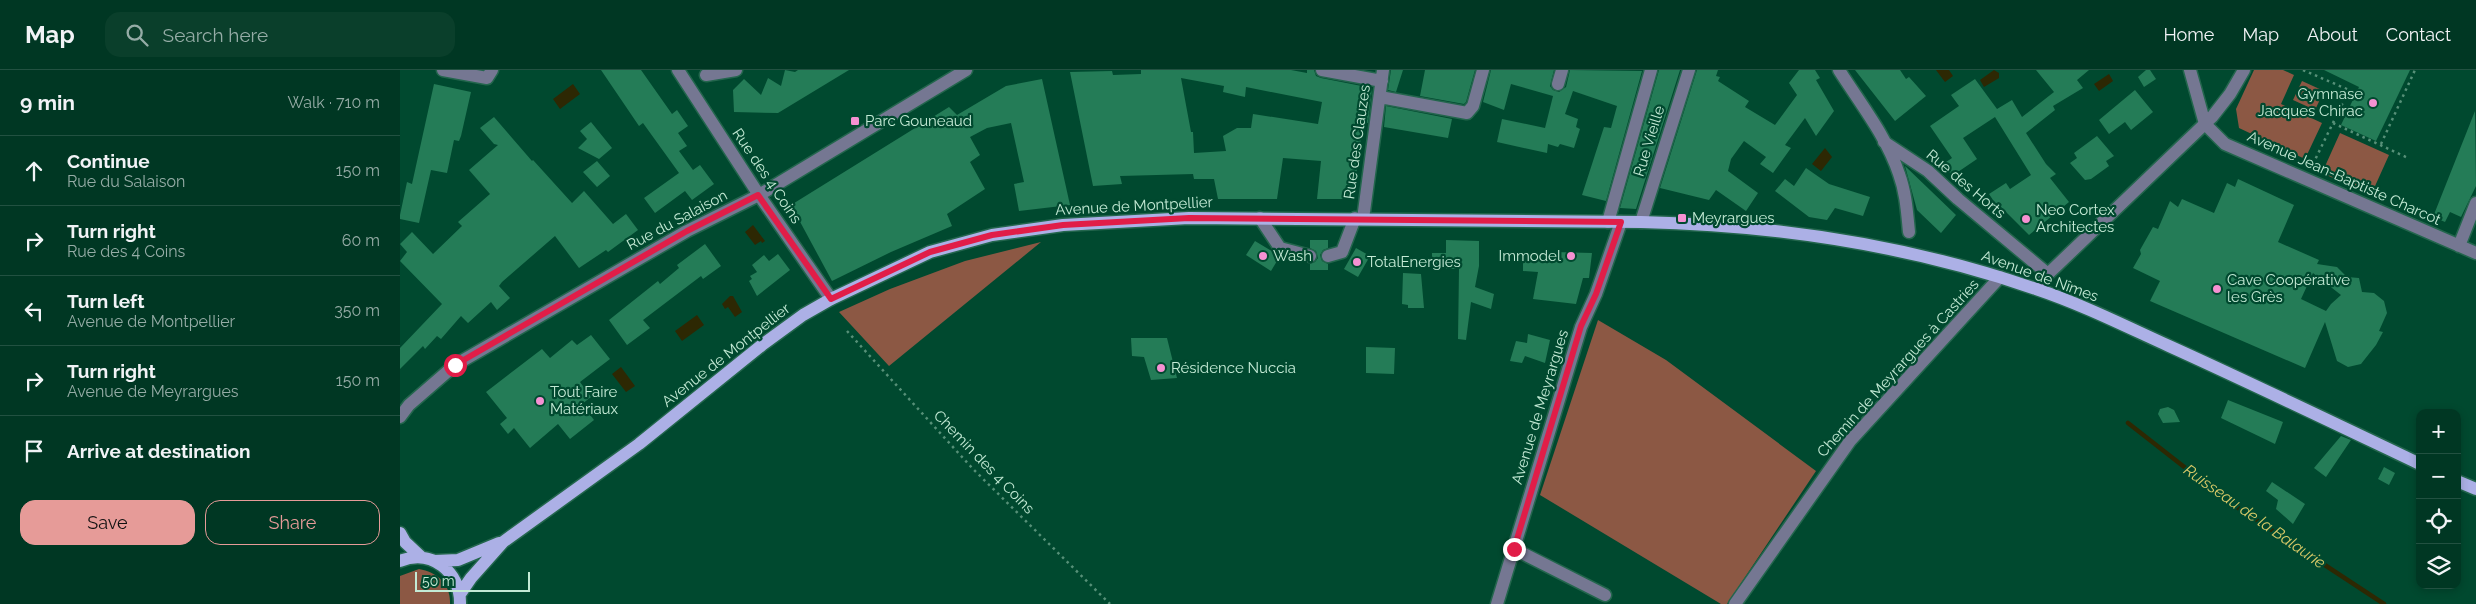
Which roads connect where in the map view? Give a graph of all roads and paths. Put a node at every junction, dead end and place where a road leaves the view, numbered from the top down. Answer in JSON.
{"nodes":[{"id":1,"x":443,"y":70,"type":"edge"},
{"id":2,"x":492,"y":70,"type":"edge"},
{"id":3,"x":678,"y":70,"type":"edge"},
{"id":4,"x":736,"y":70,"type":"edge"},
{"id":5,"x":966,"y":70,"type":"edge"},
{"id":6,"x":1322,"y":70,"type":"edge"},
{"id":7,"x":1483,"y":70,"type":"edge"},
{"id":8,"x":1562,"y":70,"type":"edge"},
{"id":9,"x":1651,"y":70,"type":"edge"},
{"id":10,"x":1689,"y":70,"type":"edge"},
{"id":11,"x":1839,"y":70,"type":"edge"},
{"id":12,"x":2190,"y":70,"type":"edge"},
{"id":13,"x":2244,"y":70,"type":"edge"},
{"id":14,"x":2304,"y":70,"type":"edge"},
{"id":15,"x":2414,"y":70,"type":"edge"},
{"id":16,"x":706,"y":75,"type":"dead end"},
{"id":17,"x":948,"y":75,"type":"edge"},
{"id":18,"x":1383,"y":75,"type":"edge"},
{"id":19,"x":1558,"y":84,"type":"dead end"},
{"id":20,"x":1380,"y":97,"type":"junction"},
{"id":21,"x":2333,"y":123,"type":"junction"},
{"id":22,"x":2205,"y":124,"type":"junction"},
{"id":23,"x":1884,"y":142,"type":"junction"},
{"id":24,"x":2380,"y":144,"type":"junction"},
{"id":25,"x":2408,"y":158,"type":"dead end"},
{"id":26,"x":2306,"y":179,"type":"junction"},
{"id":27,"x":758,"y":195,"type":"junction"},
{"id":28,"x":2476,"y":203,"type":"edge"},
{"id":29,"x":1260,"y":218,"type":"junction"},
{"id":30,"x":1359,"y":219,"type":"junction"},
{"id":31,"x":1608,"y":222,"type":"junction"},
{"id":32,"x":1621,"y":222,"type":"junction"},
{"id":33,"x":1642,"y":222,"type":"junction"},
{"id":34,"x":1909,"y":232,"type":"dead end"},
{"id":35,"x":2459,"y":246,"type":"junction"},
{"id":36,"x":2476,"y":253,"type":"edge"},
{"id":37,"x":1310,"y":256,"type":"dead end"},
{"id":38,"x":1328,"y":256,"type":"dead end"},
{"id":39,"x":2048,"y":274,"type":"junction"},
{"id":40,"x":2000,"y":277,"type":"junction"},
{"id":41,"x":2037,"y":289,"type":"junction"},
{"id":42,"x":831,"y":299,"type":"junction"},
{"id":43,"x":847,"y":331,"type":"dead end"},
{"id":44,"x":405,"y":407,"type":"edge"},
{"id":45,"x":400,"y":417,"type":"edge"},
{"id":46,"x":2416,"y":462,"type":"edge"},
{"id":47,"x":2461,"y":483,"type":"edge"},
{"id":48,"x":2476,"y":489,"type":"edge"},
{"id":49,"x":400,"y":533,"type":"edge"},
{"id":50,"x":503,"y":542,"type":"junction"},
{"id":51,"x":1514,"y":549,"type":"junction"},
{"id":52,"x":421,"y":557,"type":"junction"},
{"id":53,"x":400,"y":561,"type":"edge"},
{"id":54,"x":435,"y":561,"type":"junction"},
{"id":55,"x":1605,"y":596,"type":"dead end"},
{"id":56,"x":460,"y":599,"type":"edge"},
{"id":57,"x":1110,"y":604,"type":"edge"},
{"id":58,"x":1497,"y":604,"type":"edge"},
{"id":59,"x":1735,"y":604,"type":"edge"}],
"edges":[{"from":1,"to":2,"type":"street"},
{"from":3,"to":27,"type":"street","name":"Rue des 4 Coins"},
{"from":4,"to":16,"type":"street"},
{"from":5,"to":17,"type":"street","name":"Rue du Salaison"},
{"from":6,"to":18,"type":"street"},
{"from":7,"to":20,"type":"street"},
{"from":8,"to":19,"type":"street"},
{"from":9,"to":31,"type":"street"},
{"from":10,"to":33,"type":"street","name":"Rue Vieille"},
{"from":11,"to":23,"type":"street"},
{"from":12,"to":22,"type":"street"},
{"from":13,"to":22,"type":"street"},
{"from":14,"to":21,"type":"path"},
{"from":15,"to":24,"type":"path"},
{"from":17,"to":27,"type":"street","name":"Rue du Salaison"},
{"from":18,"to":20,"type":"street","name":"Rue des Clauzes"},
{"from":20,"to":30,"type":"street","name":"Rue des Clauzes"},
{"from":21,"to":24,"type":"path"},
{"from":21,"to":26,"type":"path"},
{"from":22,"to":26,"type":"street","name":"Avenue Jean-Baptiste Charcot"},
{"from":22,"to":39,"type":"street"},
{"from":23,"to":34,"type":"street"},
{"from":23,"to":39,"type":"street","name":"Rue des Horts"},
{"from":24,"to":25,"type":"path"},
{"from":26,"to":35,"type":"street","name":"Avenue Jean-Baptiste Charcot"},
{"from":27,"to":42,"type":"street","name":"Rue des 4 Coins"},
{"from":27,"to":44,"type":"street","name":"Rue du Salaison"},
{"from":28,"to":35,"type":"street"},
{"from":29,"to":30,"type":"main road","name":"Avenue de Montpellier"},
{"from":29,"to":37,"type":"street"},
{"from":29,"to":42,"type":"main road","name":"Avenue de Montpellier"},
{"from":30,"to":31,"type":"main road","name":"Avenue de Montpellier"},
{"from":30,"to":38,"type":"street","name":"Rue des Clauzes"},
{"from":31,"to":32,"type":"main road","name":"Avenue de Montpellier"},
{"from":32,"to":33,"type":"main road","name":"Avenue de Nîmes"},
{"from":32,"to":51,"type":"street","name":"Avenue de Meyrargues"},
{"from":33,"to":40,"type":"main road","name":"Avenue de Nîmes"},
{"from":35,"to":36,"type":"street","name":"Avenue Jean-Baptiste Charcot"},
{"from":39,"to":41,"type":"street"},
{"from":40,"to":41,"type":"main road","name":"Avenue de Nîmes"},
{"from":40,"to":59,"type":"street","name":"Chemin de Meyrargues à Castries"},
{"from":41,"to":46,"type":"main road","name":"Avenue de Nîmes"},
{"from":42,"to":50,"type":"main road","name":"Avenue de Montpellier"},
{"from":43,"to":57,"type":"path","name":"Chemin des 4 Coins"},
{"from":44,"to":45,"type":"street","name":"Rue du Salaison"},
{"from":47,"to":48,"type":"main road"},
{"from":49,"to":52,"type":"main road"},
{"from":50,"to":54,"type":"main road","name":"Avenue de Montpellier"},
{"from":50,"to":56,"type":"main road","name":"Avenue de Montpellier"},
{"from":51,"to":55,"type":"street"},
{"from":51,"to":58,"type":"street","name":"Avenue de Meyrargues"},
{"from":52,"to":53,"type":"main road"},
{"from":52,"to":54,"type":"main road"},
{"from":54,"to":56,"type":"main road"}]}
